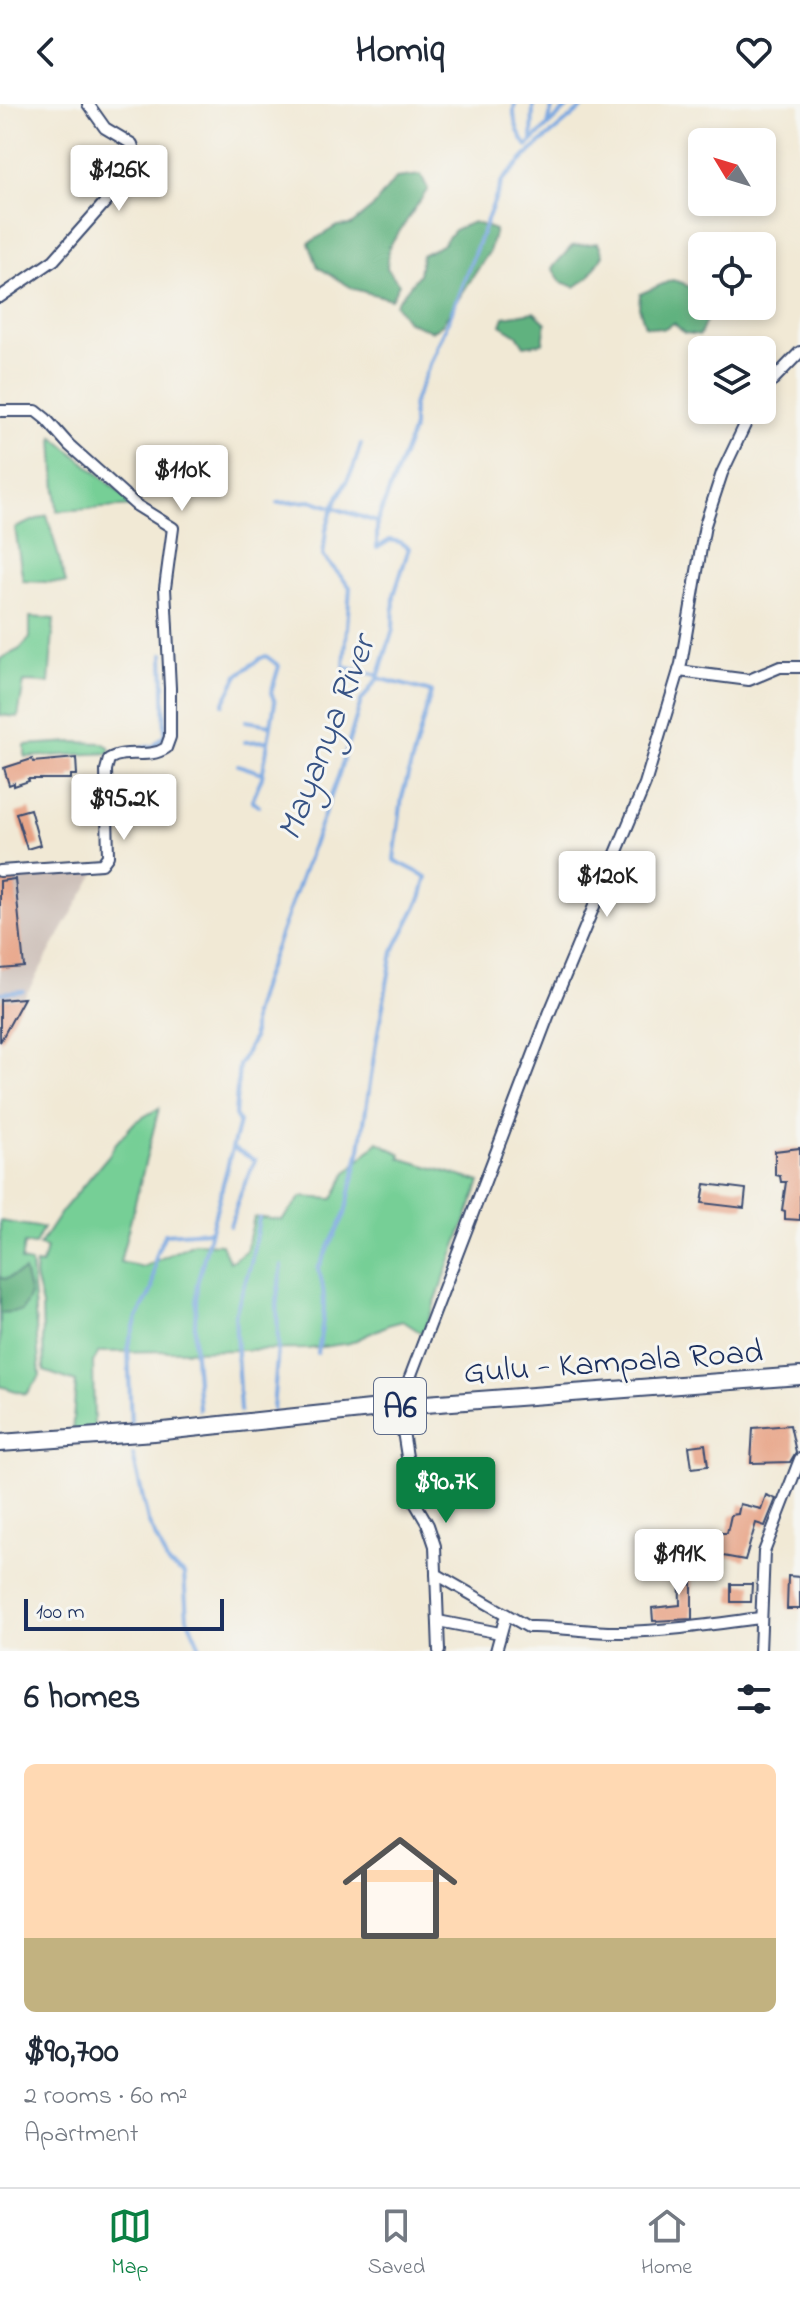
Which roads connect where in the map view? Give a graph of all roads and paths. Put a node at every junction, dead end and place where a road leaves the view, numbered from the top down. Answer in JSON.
{"nodes":[{"id":1,"x":88,"y":104,"type":"edge"},
{"id":2,"x":0,"y":297,"type":"edge"},
{"id":3,"x":800,"y":352,"type":"edge"},
{"id":4,"x":776,"y":377,"type":"edge"},
{"id":5,"x":0,"y":411,"type":"edge"},
{"id":6,"x":745,"y":424,"type":"edge"},
{"id":7,"x":800,"y":667,"type":"edge"},
{"id":8,"x":679,"y":671,"type":"junction"},
{"id":9,"x":0,"y":871,"type":"edge"},
{"id":10,"x":800,"y":1376,"type":"edge"},
{"id":11,"x":399,"y":1406,"type":"junction"},
{"id":12,"x":0,"y":1443,"type":"edge"},
{"id":13,"x":800,"y":1459,"type":"edge"},
{"id":14,"x":436,"y":1574,"type":"junction"},
{"id":15,"x":506,"y":1615,"type":"junction"},
{"id":16,"x":760,"y":1618,"type":"junction"},
{"id":17,"x":438,"y":1621,"type":"junction"},
{"id":18,"x":500,"y":1633,"type":"junction"},
{"id":19,"x":439,"y":1651,"type":"edge"},
{"id":20,"x":496,"y":1651,"type":"edge"},
{"id":21,"x":760,"y":1651,"type":"edge"}],
"edges":[{"from":1,"to":2,"type":"street"},
{"from":3,"to":4,"type":"street"},
{"from":5,"to":9,"type":"street"},
{"from":6,"to":8,"type":"street"},
{"from":7,"to":8,"type":"street"},
{"from":8,"to":11,"type":"street"},
{"from":10,"to":11,"type":"main road","name":"Gulu - Kampala Road","number":"A6"},
{"from":11,"to":12,"type":"main road","name":"Gulu - Kampala Road","number":"A6"},
{"from":11,"to":14,"type":"street"},
{"from":13,"to":16,"type":"street"},
{"from":14,"to":15,"type":"street"},
{"from":14,"to":17,"type":"street"},
{"from":15,"to":16,"type":"street"},
{"from":15,"to":18,"type":"street"},
{"from":16,"to":21,"type":"street"},
{"from":17,"to":18,"type":"street"},
{"from":17,"to":19,"type":"street"},
{"from":18,"to":20,"type":"street"}]}
